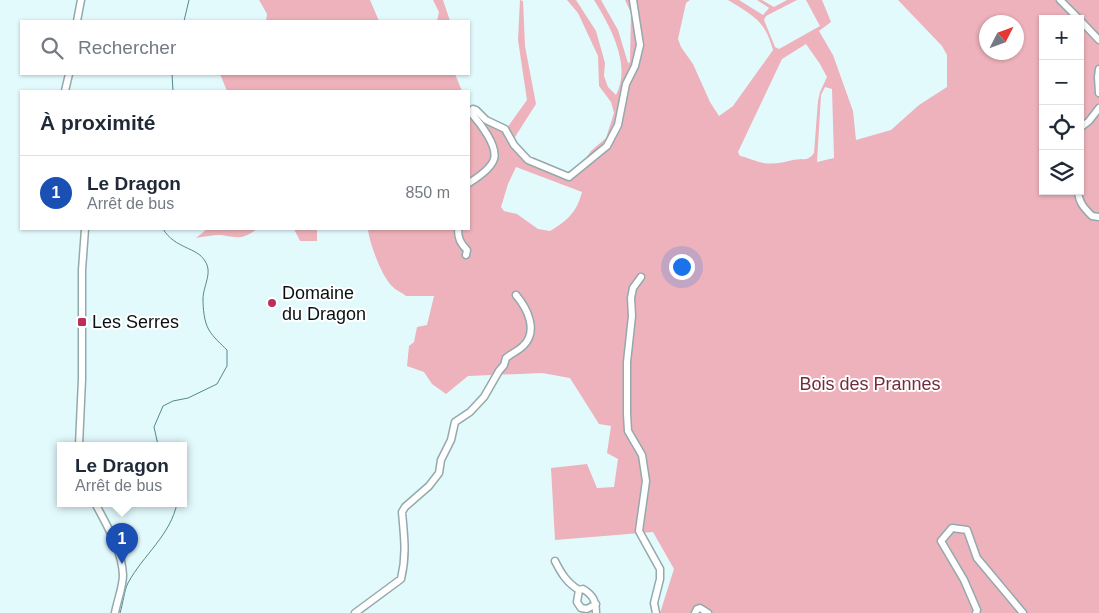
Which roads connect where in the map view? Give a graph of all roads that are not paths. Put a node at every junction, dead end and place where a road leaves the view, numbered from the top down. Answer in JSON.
{"nodes":[{"id":1,"x":81,"y":0,"type":"edge"},
{"id":2,"x":633,"y":0,"type":"edge"},
{"id":3,"x":1060,"y":0,"type":"edge"},
{"id":4,"x":1076,"y":15,"type":"edge"},
{"id":5,"x":77,"y":20,"type":"edge"},
{"id":6,"x":1084,"y":23,"type":"edge"},
{"id":7,"x":1099,"y":40,"type":"edge"},
{"id":8,"x":1099,"y":69,"type":"edge"},
{"id":9,"x":68,"y":75,"type":"edge"},
{"id":10,"x":65,"y":90,"type":"edge"},
{"id":11,"x":1099,"y":92,"type":"edge"},
{"id":12,"x":1099,"y":108,"type":"edge"},
{"id":13,"x":1084,"y":125,"type":"edge"},
{"id":14,"x":470,"y":182,"type":"edge"},
{"id":15,"x":1079,"y":195,"type":"edge"},
{"id":16,"x":1099,"y":217,"type":"edge"},
{"id":17,"x":85,"y":230,"type":"edge"},
{"id":18,"x":458,"y":230,"type":"edge"},
{"id":19,"x":466,"y":255,"type":"dead end"},
{"id":20,"x":641,"y":277,"type":"dead end"},
{"id":21,"x":516,"y":295,"type":"dead end"},
{"id":22,"x":79,"y":442,"type":"edge"},
{"id":23,"x":97,"y":507,"type":"edge"},
{"id":24,"x":555,"y":561,"type":"dead end"},
{"id":25,"x":579,"y":590,"type":"junction"},
{"id":26,"x":596,"y":604,"type":"junction"},
{"id":27,"x":115,"y":613,"type":"edge"},
{"id":28,"x":355,"y":613,"type":"edge"},
{"id":29,"x":596,"y":613,"type":"edge"},
{"id":30,"x":656,"y":613,"type":"edge"},
{"id":31,"x":695,"y":613,"type":"edge"},
{"id":32,"x":708,"y":613,"type":"edge"},
{"id":33,"x":976,"y":613,"type":"edge"},
{"id":34,"x":1023,"y":613,"type":"edge"}],
"edges":[{"from":1,"to":5,"type":"street"},
{"from":2,"to":14,"type":"street"},
{"from":3,"to":4,"type":"street"},
{"from":6,"to":7,"type":"street"},
{"from":8,"to":11,"type":"street"},
{"from":9,"to":10,"type":"street"},
{"from":12,"to":13,"type":"street"},
{"from":15,"to":16,"type":"street"},
{"from":17,"to":22,"type":"street"},
{"from":18,"to":19,"type":"street"},
{"from":20,"to":30,"type":"street"},
{"from":21,"to":28,"type":"street"},
{"from":23,"to":27,"type":"street"},
{"from":24,"to":25,"type":"street"},
{"from":25,"to":26,"type":"street"},
{"from":25,"to":26,"type":"street"},
{"from":26,"to":29,"type":"street"},
{"from":31,"to":32,"type":"street"},
{"from":33,"to":34,"type":"street"}]}
